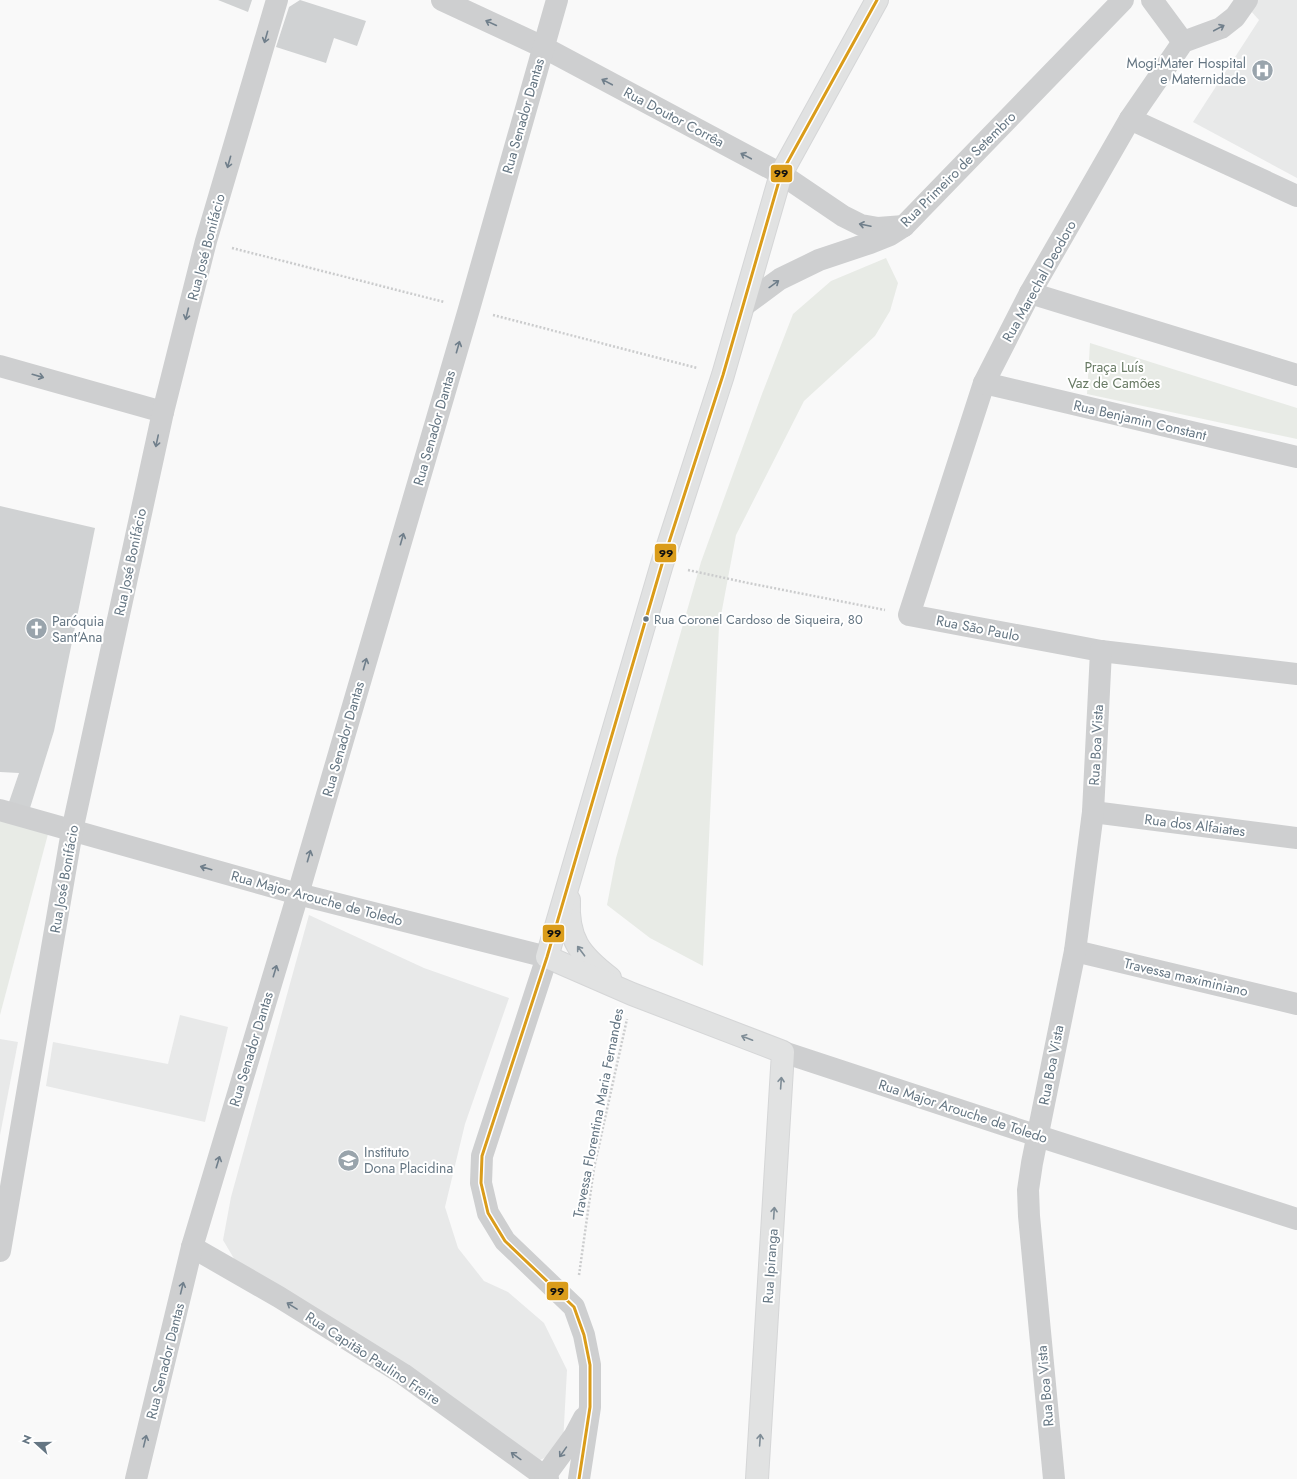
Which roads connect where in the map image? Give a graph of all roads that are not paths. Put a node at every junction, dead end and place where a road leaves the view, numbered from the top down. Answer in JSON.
{"nodes":[{"id":1,"x":277,"y":0,"type":"edge"},
{"id":2,"x":442,"y":0,"type":"edge"},
{"id":3,"x":557,"y":0,"type":"edge"},
{"id":4,"x":877,"y":0,"type":"edge"},
{"id":5,"x":1123,"y":0,"type":"edge"},
{"id":6,"x":1152,"y":0,"type":"edge"},
{"id":7,"x":1247,"y":0,"type":"edge"},
{"id":8,"x":1183,"y":42,"type":"junction"},
{"id":9,"x":543,"y":47,"type":"junction"},
{"id":10,"x":1130,"y":119,"type":"junction"},
{"id":11,"x":781,"y":174,"type":"junction"},
{"id":12,"x":1297,"y":196,"type":"edge"},
{"id":13,"x":904,"y":226,"type":"junction"},
{"id":14,"x":1030,"y":293,"type":"junction"},
{"id":15,"x":742,"y":307,"type":"junction"},
{"id":16,"x":0,"y":366,"type":"edge"},
{"id":17,"x":1297,"y":375,"type":"edge"},
{"id":18,"x":984,"y":384,"type":"junction"},
{"id":19,"x":163,"y":412,"type":"junction"},
{"id":20,"x":1297,"y":458,"type":"edge"},
{"id":21,"x":910,"y":615,"type":"joint"},
{"id":22,"x":1101,"y":652,"type":"junction"},
{"id":23,"x":1297,"y":674,"type":"edge"},
{"id":24,"x":0,"y":810,"type":"edge"},
{"id":25,"x":1093,"y":812,"type":"junction"},
{"id":26,"x":72,"y":831,"type":"junction"},
{"id":27,"x":1297,"y":838,"type":"edge"},
{"id":28,"x":570,"y":880,"type":"junction"},
{"id":29,"x":298,"y":894,"type":"junction"},
{"id":30,"x":1075,"y":951,"type":"junction"},
{"id":31,"x":547,"y":958,"type":"junction"},
{"id":32,"x":632,"y":994,"type":"junction"},
{"id":33,"x":1297,"y":1004,"type":"edge"},
{"id":34,"x":783,"y":1052,"type":"junction"},
{"id":35,"x":1038,"y":1136,"type":"junction"},
{"id":36,"x":1297,"y":1219,"type":"edge"},
{"id":37,"x":192,"y":1247,"type":"junction"},
{"id":38,"x":0,"y":1251,"type":"edge"},
{"id":39,"x":590,"y":1406,"type":"junction"},
{"id":40,"x":546,"y":1478,"type":"edge"},
{"id":41,"x":136,"y":1479,"type":"edge"},
{"id":42,"x":579,"y":1479,"type":"edge"},
{"id":43,"x":757,"y":1479,"type":"edge"},
{"id":44,"x":1054,"y":1479,"type":"edge"}],
"edges":[{"from":1,"to":19,"type":"street","name":"Rua José Bonifácio","one_way":true},
{"from":9,"to":2,"type":"street","name":"Rua Doutor Corrêa","one_way":true},
{"from":3,"to":9,"type":"street","name":"Rua Senador Dantas"},
{"from":4,"to":11,"type":"main road"},
{"from":5,"to":13,"type":"street","name":"Rua Primeiro de Setembro"},
{"from":6,"to":8,"type":"street"},
{"from":8,"to":7,"type":"street","one_way":true},
{"from":8,"to":10,"type":"street","name":"Rua Marechal Deodoro"},
{"from":11,"to":9,"type":"street","name":"Rua Doutor Corrêa","one_way":true},
{"from":29,"to":9,"type":"street","name":"Rua Senador Dantas","one_way":true},
{"from":10,"to":12,"type":"street"},
{"from":10,"to":14,"type":"street","name":"Rua Marechal Deodoro"},
{"from":13,"to":11,"type":"street","name":"Rua Doutor Corrêa","one_way":true},
{"from":11,"to":15,"type":"main road"},
{"from":15,"to":13,"type":"street","name":"Rua Primeiro de Setembro","one_way":true},
{"from":14,"to":17,"type":"street"},
{"from":14,"to":18,"type":"street","name":"Rua Marechal Deodoro"},
{"from":15,"to":28,"type":"main road"},
{"from":16,"to":19,"type":"street","one_way":true},
{"from":18,"to":20,"type":"street","name":"Rua Benjamin Constant"},
{"from":18,"to":21,"type":"street","name":"Rua Marechal Deodoro"},
{"from":19,"to":26,"type":"street","name":"Rua José Bonifácio","one_way":true},
{"from":21,"to":22,"type":"street","name":"Rua São Paulo"},
{"from":22,"to":23,"type":"street","name":"Rua São Paulo"},
{"from":22,"to":25,"type":"street","name":"Rua Boa Vista"},
{"from":24,"to":26,"type":"street","name":"Rua Major Arouche de Toledo"},
{"from":25,"to":27,"type":"street","name":"Rua dos Alfaiates"},
{"from":25,"to":30,"type":"street","name":"Rua Boa Vista"},
{"from":29,"to":26,"type":"street","name":"Rua Major Arouche de Toledo","one_way":true},
{"from":26,"to":38,"type":"street","name":"Rua José Bonifácio"},
{"from":28,"to":31,"type":"main road"},
{"from":32,"to":28,"type":"main road","name":"Rua Major Arouche de Toledo","one_way":true},
{"from":29,"to":31,"type":"street","name":"Rua Major Arouche de Toledo"},
{"from":37,"to":29,"type":"street","name":"Rua Senador Dantas","one_way":true},
{"from":30,"to":33,"type":"street","name":"Travessa maximiniano"},
{"from":30,"to":35,"type":"street","name":"Rua Boa Vista"},
{"from":31,"to":32,"type":"main road","name":"Rua Major Arouche de Toledo"},
{"from":31,"to":39,"type":"street"},
{"from":34,"to":32,"type":"main road","name":"Rua Major Arouche de Toledo","one_way":true},
{"from":34,"to":35,"type":"street","name":"Rua Major Arouche de Toledo"},
{"from":43,"to":34,"type":"main road","name":"Rua Ipiranga","one_way":true},
{"from":35,"to":36,"type":"street","name":"Rua Major Arouche de Toledo"},
{"from":35,"to":44,"type":"street","name":"Rua Boa Vista"},
{"from":40,"to":37,"type":"street","name":"Rua Capitão Paulino Freire","one_way":true},
{"from":41,"to":37,"type":"street","name":"Rua Senador Dantas","one_way":true},
{"from":39,"to":40,"type":"street","one_way":true},
{"from":39,"to":42,"type":"street"}]}
